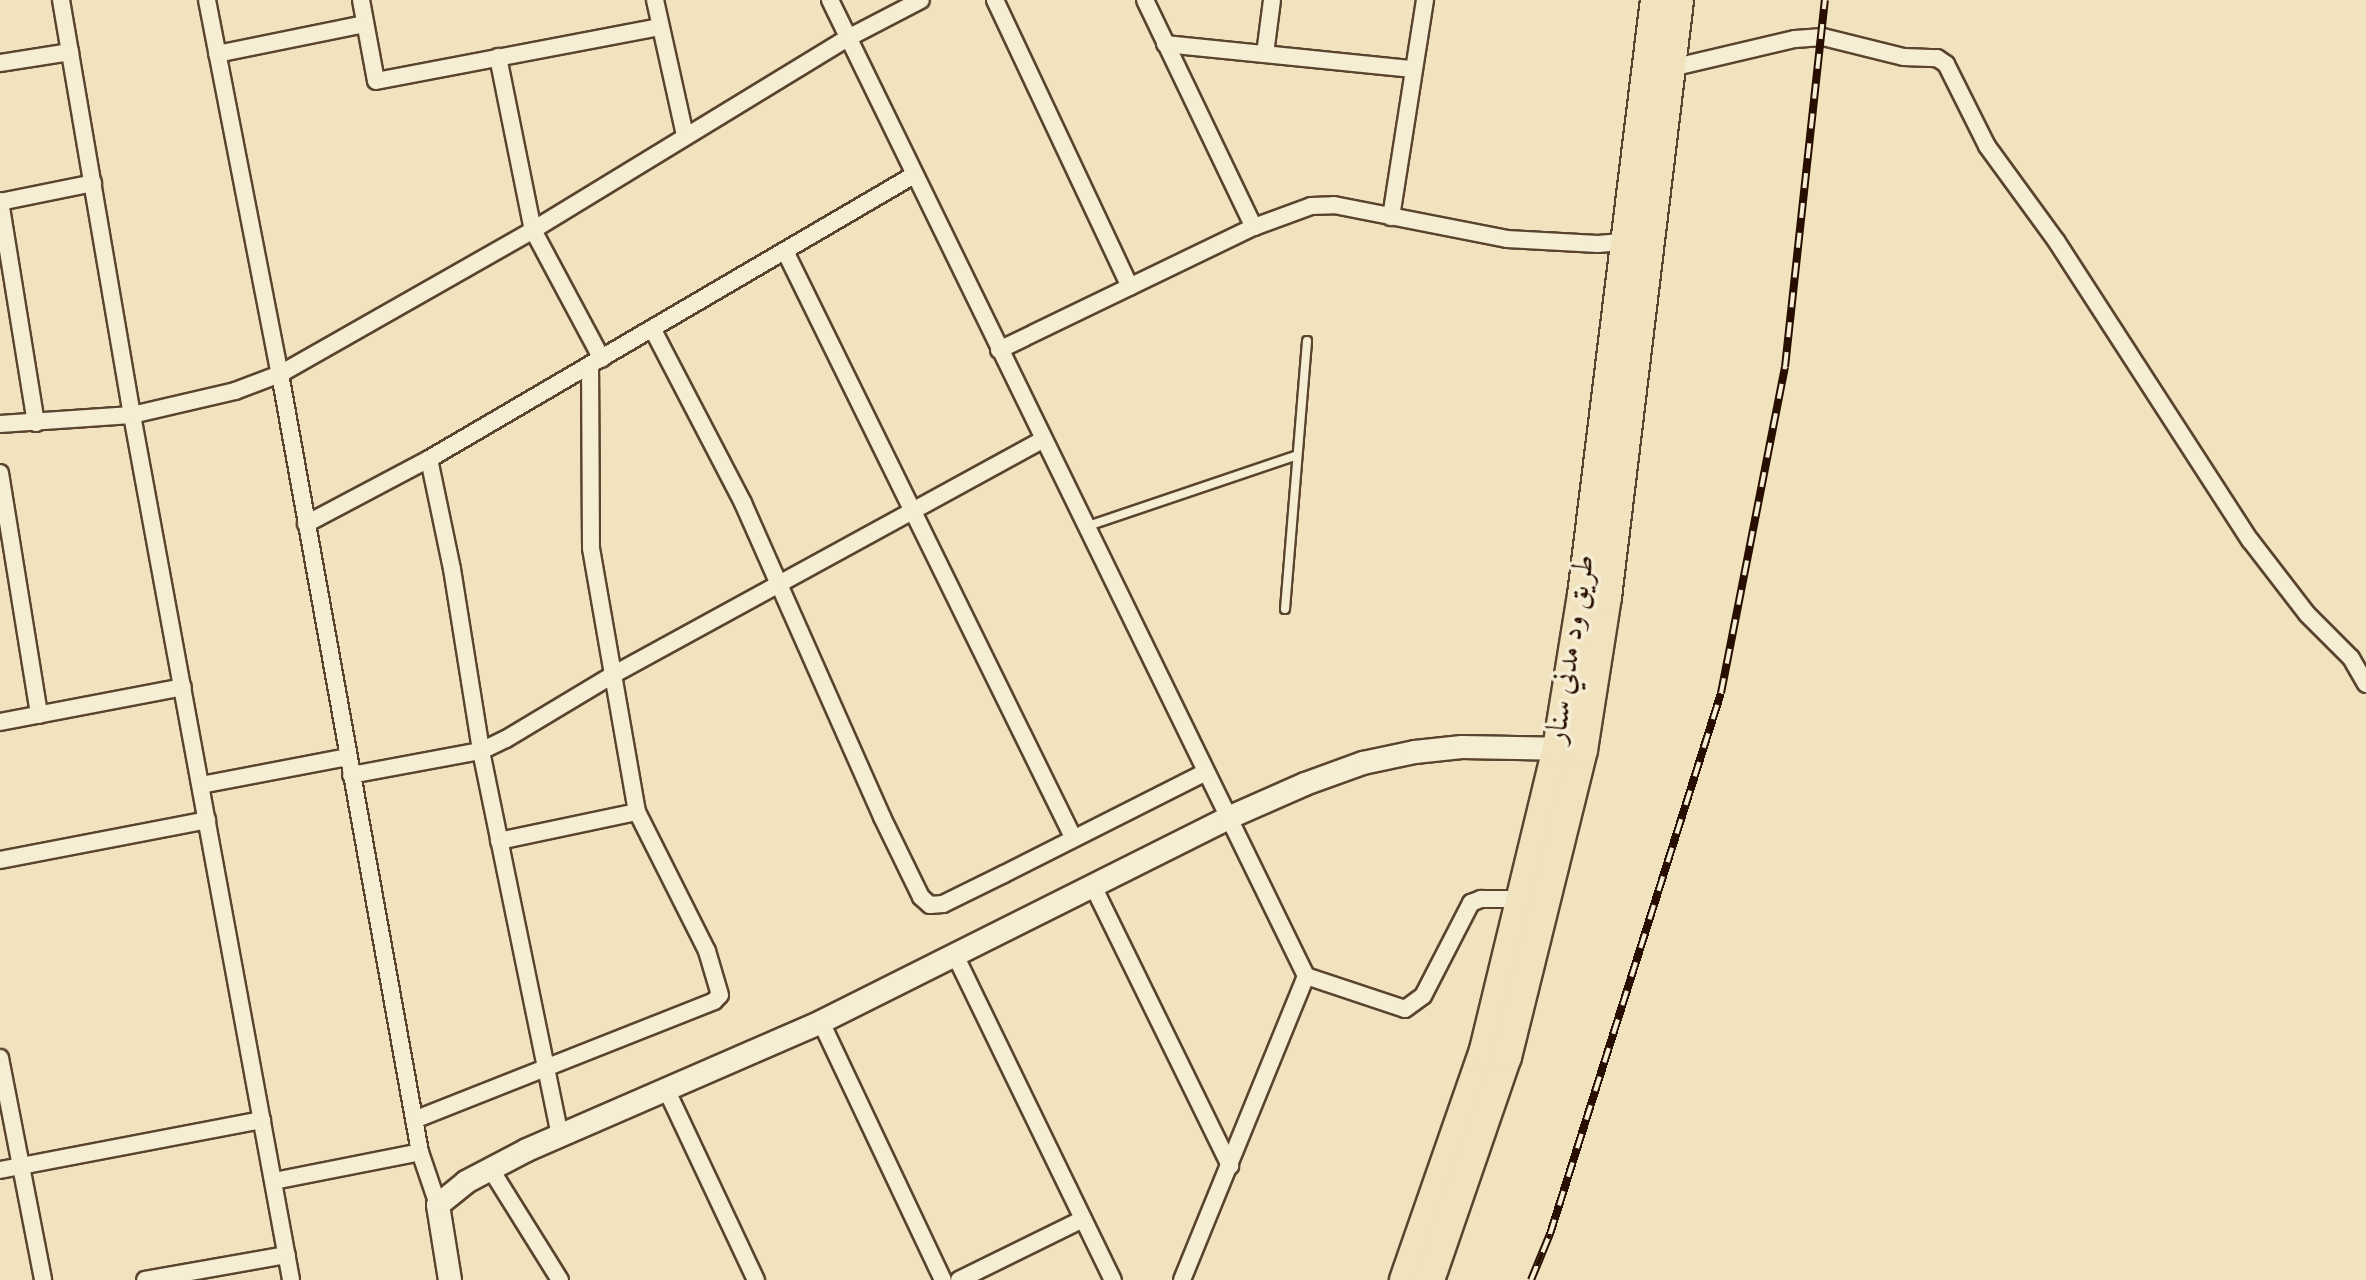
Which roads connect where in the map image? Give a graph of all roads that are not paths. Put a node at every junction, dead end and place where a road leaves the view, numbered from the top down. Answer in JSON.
{"nodes":[{"id":1,"x":61,"y":0,"type":"edge"},
{"id":2,"x":207,"y":0,"type":"edge"},
{"id":3,"x":361,"y":0,"type":"edge"},
{"id":4,"x":655,"y":0,"type":"edge"},
{"id":5,"x":830,"y":0,"type":"edge"},
{"id":6,"x":921,"y":0,"type":"edge"},
{"id":7,"x":995,"y":0,"type":"edge"},
{"id":8,"x":1145,"y":0,"type":"edge"},
{"id":9,"x":1272,"y":0,"type":"edge"},
{"id":10,"x":1425,"y":0,"type":"edge"},
{"id":11,"x":1656,"y":0,"type":"edge"},
{"id":12,"x":1678,"y":0,"type":"edge"},
{"id":13,"x":364,"y":24,"type":"junction"},
{"id":14,"x":659,"y":27,"type":"junction"},
{"id":15,"x":848,"y":38,"type":"junction"},
{"id":16,"x":1165,"y":44,"type":"junction"},
{"id":17,"x":70,"y":52,"type":"junction"},
{"id":18,"x":217,"y":54,"type":"junction"},
{"id":19,"x":1265,"y":54,"type":"junction"},
{"id":20,"x":498,"y":57,"type":"junction"},
{"id":21,"x":0,"y":63,"type":"edge"},
{"id":22,"x":1413,"y":69,"type":"junction"},
{"id":23,"x":1658,"y":69,"type":"junction"},
{"id":24,"x":685,"y":135,"type":"junction"},
{"id":25,"x":914,"y":175,"type":"junction"},
{"id":26,"x":93,"y":183,"type":"junction"},
{"id":27,"x":0,"y":201,"type":"edge"},
{"id":28,"x":1391,"y":217,"type":"junction"},
{"id":29,"x":1254,"y":227,"type":"junction"},
{"id":30,"x":533,"y":230,"type":"junction"},
{"id":31,"x":1638,"y":240,"type":"junction"},
{"id":32,"x":785,"y":251,"type":"junction"},
{"id":33,"x":1130,"y":287,"type":"junction"},
{"id":34,"x":653,"y":330,"type":"junction"},
{"id":35,"x":1307,"y":341,"type":"dead end"},
{"id":36,"x":999,"y":350,"type":"junction"},
{"id":37,"x":596,"y":362,"type":"junction"},
{"id":38,"x":280,"y":374,"type":"junction"},
{"id":39,"x":132,"y":415,"type":"junction"},
{"id":40,"x":36,"y":423,"type":"junction"},
{"id":41,"x":0,"y":424,"type":"edge"},
{"id":42,"x":1043,"y":439,"type":"junction"},
{"id":43,"x":1295,"y":456,"type":"junction"},
{"id":44,"x":429,"y":459,"type":"junction"},
{"id":45,"x":0,"y":473,"type":"edge"},
{"id":46,"x":915,"y":508,"type":"junction"},
{"id":47,"x":306,"y":524,"type":"junction"},
{"id":48,"x":1088,"y":526,"type":"junction"},
{"id":49,"x":8,"y":569,"type":"edge"},
{"id":50,"x":781,"y":585,"type":"junction"},
{"id":51,"x":1285,"y":609,"type":"dead end"},
{"id":52,"x":611,"y":676,"type":"junction"},
{"id":53,"x":2366,"y":684,"type":"edge"},
{"id":54,"x":183,"y":687,"type":"junction"},
{"id":55,"x":39,"y":715,"type":"junction"},
{"id":56,"x":0,"y":722,"type":"edge"},
{"id":57,"x":1570,"y":749,"type":"junction"},
{"id":58,"x":481,"y":751,"type":"junction"},
{"id":59,"x":348,"y":757,"type":"junction"},
{"id":60,"x":1206,"y":772,"type":"junction"},
{"id":61,"x":351,"y":775,"type":"junction"},
{"id":62,"x":201,"y":785,"type":"junction"},
{"id":63,"x":637,"y":812,"type":"junction"},
{"id":64,"x":1228,"y":818,"type":"junction"},
{"id":65,"x":207,"y":820,"type":"junction"},
{"id":66,"x":1073,"y":837,"type":"junction"},
{"id":67,"x":499,"y":841,"type":"junction"},
{"id":68,"x":0,"y":860,"type":"edge"},
{"id":69,"x":1093,"y":886,"type":"junction"},
{"id":70,"x":1524,"y":899,"type":"junction"},
{"id":71,"x":956,"y":957,"type":"junction"},
{"id":72,"x":1306,"y":976,"type":"junction"},
{"id":73,"x":821,"y":1022,"type":"junction"},
{"id":74,"x":0,"y":1058,"type":"edge"},
{"id":75,"x":544,"y":1067,"type":"junction"},
{"id":76,"x":667,"y":1091,"type":"junction"},
{"id":77,"x":262,"y":1120,"type":"junction"},
{"id":78,"x":414,"y":1120,"type":"junction"},
{"id":79,"x":560,"y":1135,"type":"junction"},
{"id":80,"x":420,"y":1152,"type":"junction"},
{"id":81,"x":21,"y":1166,"type":"junction"},
{"id":82,"x":1230,"y":1166,"type":"junction"},
{"id":83,"x":490,"y":1168,"type":"junction"},
{"id":84,"x":0,"y":1170,"type":"edge"},
{"id":85,"x":274,"y":1181,"type":"junction"},
{"id":86,"x":438,"y":1205,"type":"junction"},
{"id":87,"x":1083,"y":1219,"type":"junction"},
{"id":88,"x":287,"y":1255,"type":"junction"},
{"id":89,"x":43,"y":1280,"type":"edge"},
{"id":90,"x":149,"y":1280,"type":"edge"},
{"id":91,"x":291,"y":1280,"type":"edge"},
{"id":92,"x":450,"y":1280,"type":"edge"},
{"id":93,"x":560,"y":1280,"type":"edge"},
{"id":94,"x":756,"y":1280,"type":"edge"},
{"id":95,"x":943,"y":1280,"type":"edge"},
{"id":96,"x":959,"y":1280,"type":"edge"},
{"id":97,"x":1113,"y":1280,"type":"edge"},
{"id":98,"x":1182,"y":1280,"type":"edge"},
{"id":99,"x":1405,"y":1280,"type":"edge"},
{"id":100,"x":1429,"y":1280,"type":"edge"}],
"edges":[{"from":1,"to":17,"type":"street"},
{"from":2,"to":18,"type":"street"},
{"from":3,"to":13,"type":"street"},
{"from":4,"to":14,"type":"street"},
{"from":5,"to":15,"type":"street"},
{"from":6,"to":15,"type":"street"},
{"from":7,"to":33,"type":"street"},
{"from":8,"to":16,"type":"street"},
{"from":9,"to":19,"type":"street"},
{"from":10,"to":22,"type":"street"},
{"from":11,"to":23,"type":"highway","name":"طريق ود مدني سنار"},
{"from":12,"to":23,"type":"highway","name":"طريق ود مدني سنار"},
{"from":13,"to":18,"type":"street"},
{"from":13,"to":20,"type":"street"},
{"from":14,"to":20,"type":"street"},
{"from":14,"to":24,"type":"street"},
{"from":15,"to":24,"type":"street"},
{"from":15,"to":25,"type":"street"},
{"from":16,"to":19,"type":"street"},
{"from":16,"to":29,"type":"street"},
{"from":17,"to":21,"type":"street"},
{"from":17,"to":26,"type":"street"},
{"from":18,"to":38,"type":"street"},
{"from":19,"to":22,"type":"street"},
{"from":20,"to":30,"type":"street"},
{"from":22,"to":28,"type":"street"},
{"from":23,"to":31,"type":"highway","name":"طريق ود مدني سنار"},
{"from":23,"to":53,"type":"street"},
{"from":24,"to":30,"type":"street"},
{"from":25,"to":32,"type":"street"},
{"from":25,"to":36,"type":"street"},
{"from":26,"to":27,"type":"street"},
{"from":26,"to":39,"type":"street"},
{"from":27,"to":40,"type":"street"},
{"from":28,"to":29,"type":"street"},
{"from":28,"to":31,"type":"street"},
{"from":29,"to":33,"type":"street"},
{"from":30,"to":37,"type":"street"},
{"from":30,"to":38,"type":"street"},
{"from":31,"to":57,"type":"highway","name":"طريق ود مدني سنار"},
{"from":32,"to":34,"type":"street"},
{"from":32,"to":46,"type":"street"},
{"from":33,"to":36,"type":"street"},
{"from":34,"to":37,"type":"street"},
{"from":34,"to":50,"type":"street"},
{"from":35,"to":43,"type":"lane"},
{"from":36,"to":42,"type":"street"},
{"from":37,"to":44,"type":"street"},
{"from":37,"to":52,"type":"street"},
{"from":38,"to":39,"type":"street"},
{"from":38,"to":47,"type":"street"},
{"from":39,"to":40,"type":"street"},
{"from":39,"to":54,"type":"street"},
{"from":40,"to":41,"type":"street"},
{"from":42,"to":46,"type":"street"},
{"from":42,"to":48,"type":"street"},
{"from":43,"to":48,"type":"lane"},
{"from":43,"to":51,"type":"lane"},
{"from":44,"to":47,"type":"street"},
{"from":44,"to":58,"type":"street"},
{"from":45,"to":49,"type":"street"},
{"from":46,"to":50,"type":"street"},
{"from":46,"to":66,"type":"street"},
{"from":47,"to":59,"type":"street"},
{"from":48,"to":60,"type":"street"},
{"from":49,"to":55,"type":"street"},
{"from":50,"to":52,"type":"street"},
{"from":50,"to":66,"type":"street"},
{"from":52,"to":58,"type":"street"},
{"from":52,"to":63,"type":"street"},
{"from":54,"to":55,"type":"street"},
{"from":54,"to":62,"type":"street"},
{"from":55,"to":56,"type":"street"},
{"from":57,"to":64,"type":"street"},
{"from":57,"to":70,"type":"highway","name":"طريق ود مدني سنار"},
{"from":57,"to":100,"type":"highway","name":"طريق ود مدني سنار"},
{"from":58,"to":61,"type":"street"},
{"from":58,"to":67,"type":"street"},
{"from":59,"to":61,"type":"street"},
{"from":59,"to":62,"type":"street"},
{"from":60,"to":64,"type":"street"},
{"from":60,"to":66,"type":"street"},
{"from":61,"to":78,"type":"street"},
{"from":62,"to":65,"type":"street"},
{"from":63,"to":67,"type":"street"},
{"from":63,"to":75,"type":"street"},
{"from":64,"to":69,"type":"street"},
{"from":64,"to":72,"type":"street"},
{"from":65,"to":68,"type":"street"},
{"from":65,"to":77,"type":"street"},
{"from":67,"to":75,"type":"street"},
{"from":69,"to":71,"type":"street"},
{"from":69,"to":82,"type":"street"},
{"from":70,"to":72,"type":"street"},
{"from":70,"to":99,"type":"highway","name":"طريق ود مدني سنار"},
{"from":71,"to":73,"type":"street"},
{"from":71,"to":87,"type":"street"},
{"from":72,"to":82,"type":"street"},
{"from":73,"to":76,"type":"street"},
{"from":73,"to":95,"type":"street"},
{"from":74,"to":81,"type":"street"},
{"from":75,"to":78,"type":"street"},
{"from":75,"to":79,"type":"street"},
{"from":76,"to":79,"type":"street"},
{"from":76,"to":94,"type":"street"},
{"from":77,"to":81,"type":"street"},
{"from":77,"to":85,"type":"street"},
{"from":78,"to":80,"type":"street"},
{"from":79,"to":83,"type":"street"},
{"from":80,"to":85,"type":"street"},
{"from":80,"to":86,"type":"street"},
{"from":81,"to":84,"type":"street"},
{"from":81,"to":89,"type":"street"},
{"from":82,"to":98,"type":"street"},
{"from":83,"to":86,"type":"street"},
{"from":83,"to":93,"type":"street"},
{"from":85,"to":88,"type":"street"},
{"from":86,"to":92,"type":"street"},
{"from":87,"to":96,"type":"street"},
{"from":87,"to":97,"type":"street"},
{"from":88,"to":90,"type":"street"},
{"from":88,"to":91,"type":"street"}]}
